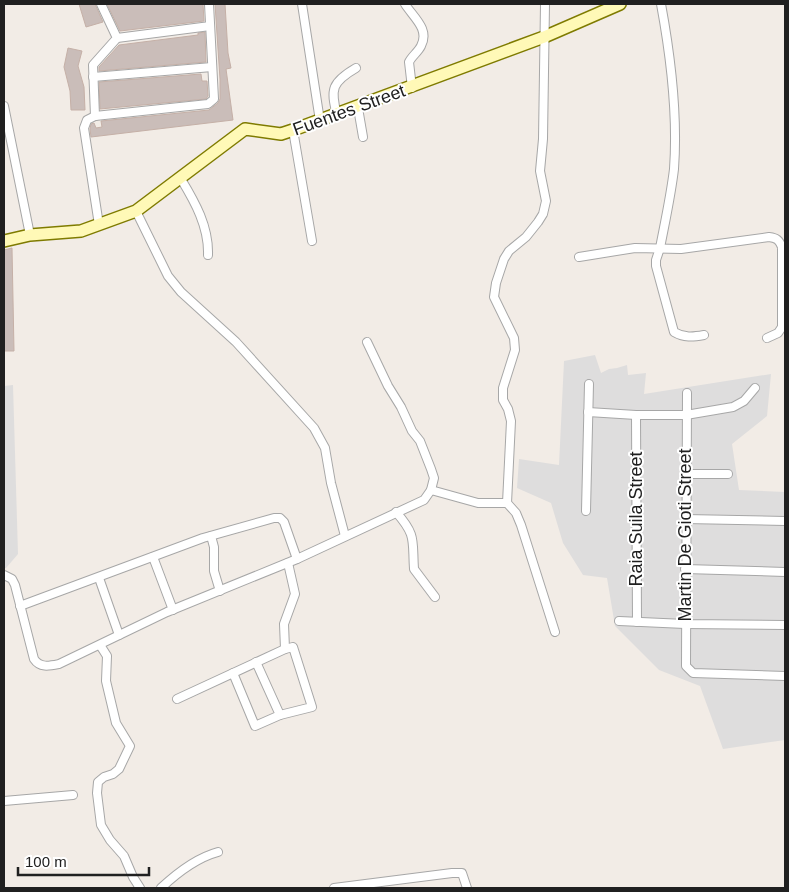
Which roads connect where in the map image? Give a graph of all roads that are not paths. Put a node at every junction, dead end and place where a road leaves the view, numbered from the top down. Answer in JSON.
{"nodes":[{"id":1,"x":101,"y":4,"type":"edge"},
{"id":2,"x":209,"y":4,"type":"edge"},
{"id":3,"x":302,"y":4,"type":"edge"},
{"id":4,"x":405,"y":4,"type":"edge"},
{"id":5,"x":545,"y":4,"type":"edge"},
{"id":6,"x":620,"y":4,"type":"edge"},
{"id":7,"x":661,"y":4,"type":"edge"},
{"id":8,"x":210,"y":26,"type":"junction"},
{"id":9,"x":544,"y":37,"type":"junction"},
{"id":10,"x":117,"y":38,"type":"junction"},
{"id":11,"x":212,"y":67,"type":"junction"},
{"id":12,"x":356,"y":68,"type":"dead end"},
{"id":13,"x":93,"y":78,"type":"junction"},
{"id":14,"x":412,"y":88,"type":"junction"},
{"id":15,"x":4,"y":106,"type":"edge"},
{"id":16,"x":358,"y":108,"type":"junction"},
{"id":17,"x":337,"y":115,"type":"junction"},
{"id":18,"x":95,"y":116,"type":"junction"},
{"id":19,"x":320,"y":121,"type":"junction"},
{"id":20,"x":293,"y":130,"type":"junction"},
{"id":21,"x":363,"y":137,"type":"dead end"},
{"id":22,"x":180,"y":179,"type":"junction"},
{"id":23,"x":136,"y":211,"type":"junction"},
{"id":24,"x":99,"y":225,"type":"junction"},
{"id":25,"x":30,"y":235,"type":"junction"},
{"id":26,"x":4,"y":241,"type":"edge"},
{"id":27,"x":312,"y":241,"type":"dead end"},
{"id":28,"x":660,"y":248,"type":"junction"},
{"id":29,"x":208,"y":255,"type":"dead end"},
{"id":30,"x":579,"y":257,"type":"dead end"},
{"id":31,"x":784,"y":274,"type":"edge"},
{"id":32,"x":704,"y":335,"type":"dead end"},
{"id":33,"x":767,"y":338,"type":"dead end"},
{"id":34,"x":367,"y":342,"type":"dead end"},
{"id":35,"x":589,"y":384,"type":"dead end"},
{"id":36,"x":755,"y":388,"type":"dead end"},
{"id":37,"x":687,"y":393,"type":"dead end"},
{"id":38,"x":588,"y":412,"type":"junction"},
{"id":39,"x":636,"y":415,"type":"junction"},
{"id":40,"x":686,"y":415,"type":"junction"},
{"id":41,"x":686,"y":474,"type":"junction"},
{"id":42,"x":728,"y":474,"type":"dead end"},
{"id":43,"x":432,"y":490,"type":"junction"},
{"id":44,"x":507,"y":504,"type":"junction"},
{"id":45,"x":396,"y":512,"type":"junction"},
{"id":46,"x":586,"y":512,"type":"dead end"},
{"id":47,"x":685,"y":519,"type":"junction"},
{"id":48,"x":785,"y":521,"type":"edge"},
{"id":49,"x":211,"y":536,"type":"junction"},
{"id":50,"x":345,"y":536,"type":"junction"},
{"id":51,"x":153,"y":557,"type":"junction"},
{"id":52,"x":297,"y":559,"type":"junction"},
{"id":53,"x":288,"y":562,"type":"junction"},
{"id":54,"x":685,"y":569,"type":"junction"},
{"id":55,"x":785,"y":572,"type":"edge"},
{"id":56,"x":4,"y":575,"type":"edge"},
{"id":57,"x":99,"y":578,"type":"junction"},
{"id":58,"x":220,"y":591,"type":"junction"},
{"id":59,"x":435,"y":596,"type":"dead end"},
{"id":60,"x":20,"y":606,"type":"junction"},
{"id":61,"x":173,"y":610,"type":"junction"},
{"id":62,"x":619,"y":621,"type":"dead end"},
{"id":63,"x":636,"y":622,"type":"junction"},
{"id":64,"x":685,"y":624,"type":"junction"},
{"id":65,"x":785,"y":625,"type":"edge"},
{"id":66,"x":555,"y":632,"type":"dead end"},
{"id":67,"x":119,"y":635,"type":"junction"},
{"id":68,"x":100,"y":645,"type":"junction"},
{"id":69,"x":285,"y":649,"type":"junction"},
{"id":70,"x":256,"y":662,"type":"junction"},
{"id":71,"x":232,"y":674,"type":"junction"},
{"id":72,"x":785,"y":676,"type":"edge"},
{"id":73,"x":177,"y":699,"type":"dead end"},
{"id":74,"x":280,"y":715,"type":"junction"},
{"id":75,"x":73,"y":795,"type":"dead end"},
{"id":76,"x":4,"y":801,"type":"edge"},
{"id":77,"x":218,"y":852,"type":"dead end"},
{"id":78,"x":140,"y":888,"type":"edge"},
{"id":79,"x":161,"y":888,"type":"edge"},
{"id":80,"x":334,"y":888,"type":"edge"},
{"id":81,"x":467,"y":888,"type":"edge"}],
"edges":[{"from":1,"to":10,"type":"street"},
{"from":2,"to":8,"type":"street"},
{"from":3,"to":19,"type":"street"},
{"from":4,"to":14,"type":"street"},
{"from":5,"to":9,"type":"street"},
{"from":6,"to":9,"type":"street","name":"Fuentes Street"},
{"from":7,"to":28,"type":"street"},
{"from":8,"to":10,"type":"street"},
{"from":8,"to":11,"type":"street"},
{"from":9,"to":14,"type":"street","name":"Fuentes Street"},
{"from":9,"to":44,"type":"street"},
{"from":10,"to":13,"type":"street"},
{"from":11,"to":13,"type":"street"},
{"from":11,"to":18,"type":"street"},
{"from":12,"to":17,"type":"street"},
{"from":13,"to":18,"type":"street"},
{"from":14,"to":16,"type":"street","name":"Fuentes Street"},
{"from":15,"to":25,"type":"street"},
{"from":16,"to":17,"type":"street","name":"Fuentes Street"},
{"from":16,"to":21,"type":"street"},
{"from":17,"to":19,"type":"street","name":"Fuentes Street"},
{"from":18,"to":24,"type":"street"},
{"from":19,"to":20,"type":"street","name":"Fuentes Street"},
{"from":20,"to":22,"type":"street","name":"Fuentes Street"},
{"from":20,"to":27,"type":"street"},
{"from":22,"to":23,"type":"street","name":"Fuentes Street"},
{"from":22,"to":29,"type":"street"},
{"from":23,"to":24,"type":"street","name":"Fuentes Street"},
{"from":23,"to":50,"type":"street"},
{"from":24,"to":25,"type":"street","name":"Fuentes Street"},
{"from":25,"to":26,"type":"street","name":"Fuentes Street"},
{"from":28,"to":30,"type":"street"},
{"from":28,"to":31,"type":"street"},
{"from":28,"to":32,"type":"street"},
{"from":31,"to":33,"type":"street"},
{"from":34,"to":43,"type":"street"},
{"from":35,"to":38,"type":"street"},
{"from":36,"to":40,"type":"street"},
{"from":37,"to":40,"type":"street","name":"Martin De Gioti Street"},
{"from":38,"to":39,"type":"street"},
{"from":38,"to":46,"type":"street"},
{"from":39,"to":40,"type":"street"},
{"from":39,"to":63,"type":"street","name":"Raia Suila Street"},
{"from":40,"to":41,"type":"street","name":"Martin De Gioti Street"},
{"from":41,"to":42,"type":"street"},
{"from":41,"to":47,"type":"street","name":"Martin De Gioti Street"},
{"from":43,"to":44,"type":"street"},
{"from":43,"to":45,"type":"street"},
{"from":44,"to":66,"type":"street"},
{"from":45,"to":50,"type":"street"},
{"from":45,"to":59,"type":"street"},
{"from":47,"to":48,"type":"street"},
{"from":47,"to":54,"type":"street","name":"Martin De Gioti Street"},
{"from":49,"to":51,"type":"street"},
{"from":49,"to":52,"type":"street"},
{"from":49,"to":58,"type":"street"},
{"from":50,"to":52,"type":"street"},
{"from":51,"to":57,"type":"street"},
{"from":51,"to":61,"type":"street"},
{"from":52,"to":53,"type":"street"},
{"from":53,"to":58,"type":"street"},
{"from":53,"to":69,"type":"street"},
{"from":54,"to":55,"type":"street"},
{"from":54,"to":64,"type":"street","name":"Martin De Gioti Street"},
{"from":56,"to":60,"type":"street"},
{"from":57,"to":60,"type":"street"},
{"from":57,"to":67,"type":"street"},
{"from":58,"to":61,"type":"street"},
{"from":60,"to":68,"type":"street"},
{"from":61,"to":67,"type":"street"},
{"from":62,"to":63,"type":"street"},
{"from":63,"to":64,"type":"street"},
{"from":64,"to":65,"type":"street"},
{"from":64,"to":72,"type":"street","name":"Martin De Gioti Street"},
{"from":67,"to":68,"type":"street"},
{"from":68,"to":78,"type":"street"},
{"from":69,"to":70,"type":"street"},
{"from":69,"to":74,"type":"street"},
{"from":70,"to":71,"type":"street"},
{"from":70,"to":74,"type":"street"},
{"from":71,"to":73,"type":"street"},
{"from":71,"to":74,"type":"street"},
{"from":75,"to":76,"type":"street"},
{"from":77,"to":79,"type":"street"},
{"from":80,"to":81,"type":"street"}]}
